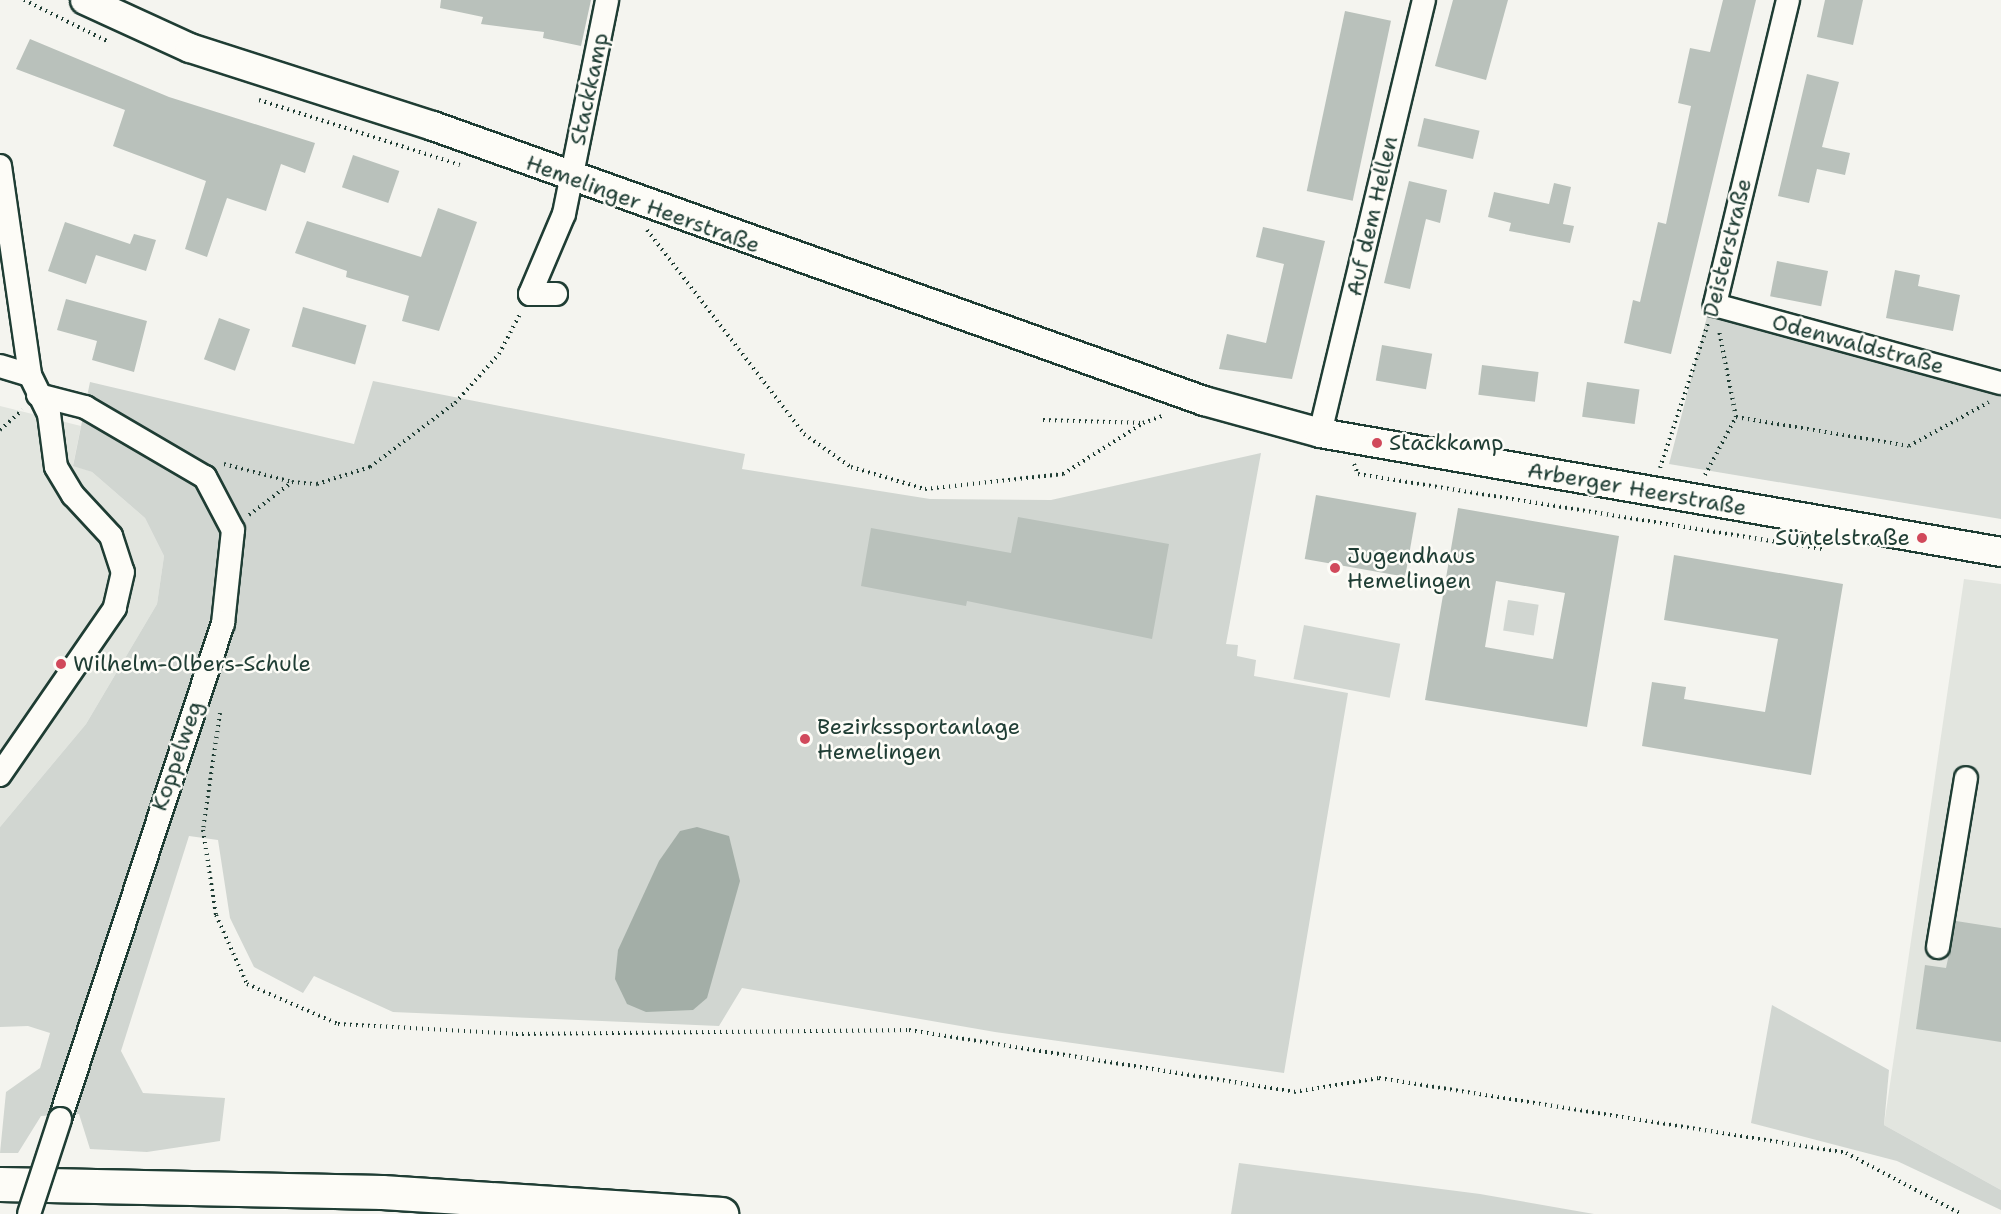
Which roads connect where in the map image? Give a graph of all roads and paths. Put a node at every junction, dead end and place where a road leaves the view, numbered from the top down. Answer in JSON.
{"nodes":[{"id":1,"x":85,"y":0,"type":"edge"},
{"id":2,"x":607,"y":0,"type":"edge"},
{"id":3,"x":1424,"y":0,"type":"edge"},
{"id":4,"x":1788,"y":0,"type":"edge"},
{"id":5,"x":0,"y":166,"type":"edge"},
{"id":6,"x":570,"y":178,"type":"junction"},
{"id":7,"x":3,"y":200,"type":"edge"},
{"id":8,"x":637,"y":202,"type":"junction"},
{"id":9,"x":530,"y":294,"type":"junction"},
{"id":10,"x":556,"y":294,"type":"dead end"},
{"id":11,"x":1715,"y":305,"type":"junction"},
{"id":12,"x":0,"y":366,"type":"edge"},
{"id":13,"x":34,"y":385,"type":"junction"},
{"id":14,"x":1997,"y":391,"type":"edge"},
{"id":15,"x":1204,"y":401,"type":"junction"},
{"id":16,"x":1736,"y":417,"type":"junction"},
{"id":17,"x":1043,"y":420,"type":"dead end"},
{"id":18,"x":1143,"y":423,"type":"junction"},
{"id":19,"x":0,"y":430,"type":"edge"},
{"id":20,"x":1320,"y":433,"type":"junction"},
{"id":21,"x":1350,"y":454,"type":"dead end"},
{"id":22,"x":185,"y":464,"type":"junction"},
{"id":23,"x":292,"y":482,"type":"junction"},
{"id":24,"x":1652,"y":491,"type":"junction"},
{"id":25,"x":1694,"y":498,"type":"junction"},
{"id":26,"x":233,"y":530,"type":"junction"},
{"id":27,"x":1826,"y":550,"type":"dead end"},
{"id":28,"x":2001,"y":552,"type":"edge"},
{"id":29,"x":221,"y":701,"type":"dead end"},
{"id":30,"x":0,"y":775,"type":"edge"},
{"id":31,"x":1966,"y":778,"type":"dead end"},
{"id":32,"x":1938,"y":947,"type":"dead end"},
{"id":33,"x":0,"y":1184,"type":"edge"},
{"id":34,"x":29,"y":1214,"type":"edge"},
{"id":35,"x":721,"y":1214,"type":"edge"},
{"id":36,"x":1961,"y":1214,"type":"edge"}],
"edges":[{"from":1,"to":6,"type":"main road","name":"Hemelinger Heerstraße"},
{"from":2,"to":6,"type":"street","name":"Stackkamp"},
{"from":3,"to":20,"type":"street","name":"Auf dem Hellen"},
{"from":4,"to":11,"type":"street","name":"Deisterstraße"},
{"from":5,"to":7,"type":"street"},
{"from":6,"to":8,"type":"main road","name":"Hemelinger Heerstraße"},
{"from":6,"to":9,"type":"street","name":"Stackkamp"},
{"from":7,"to":13,"type":"street"},
{"from":8,"to":15,"type":"main road","name":"Hemelinger Heerstraße"},
{"from":8,"to":18,"type":"path"},
{"from":9,"to":10,"type":"street"},
{"from":9,"to":23,"type":"path"},
{"from":11,"to":14,"type":"street","name":"Odenwaldstraße"},
{"from":11,"to":16,"type":"path"},
{"from":11,"to":24,"type":"path","name":"Deisterstraße"},
{"from":12,"to":13,"type":"street"},
{"from":13,"to":19,"type":"path"},
{"from":13,"to":22,"type":"street"},
{"from":13,"to":30,"type":"street"},
{"from":14,"to":16,"type":"path"},
{"from":15,"to":18,"type":"path"},
{"from":15,"to":20,"type":"main road","name":"Arberger Heerstraße"},
{"from":16,"to":25,"type":"path"},
{"from":17,"to":18,"type":"path"},
{"from":20,"to":24,"type":"main road","name":"Arberger Heerstraße"},
{"from":21,"to":27,"type":"path"},
{"from":22,"to":23,"type":"path"},
{"from":22,"to":26,"type":"street"},
{"from":23,"to":26,"type":"path"},
{"from":24,"to":25,"type":"main road","name":"Arberger Heerstraße"},
{"from":25,"to":28,"type":"main road","name":"Arberger Heerstraße"},
{"from":26,"to":34,"type":"street","name":"Koppelweg","bridge":true},
{"from":29,"to":36,"type":"path"},
{"from":31,"to":32,"type":"street"},
{"from":33,"to":35,"type":"highway"}]}
